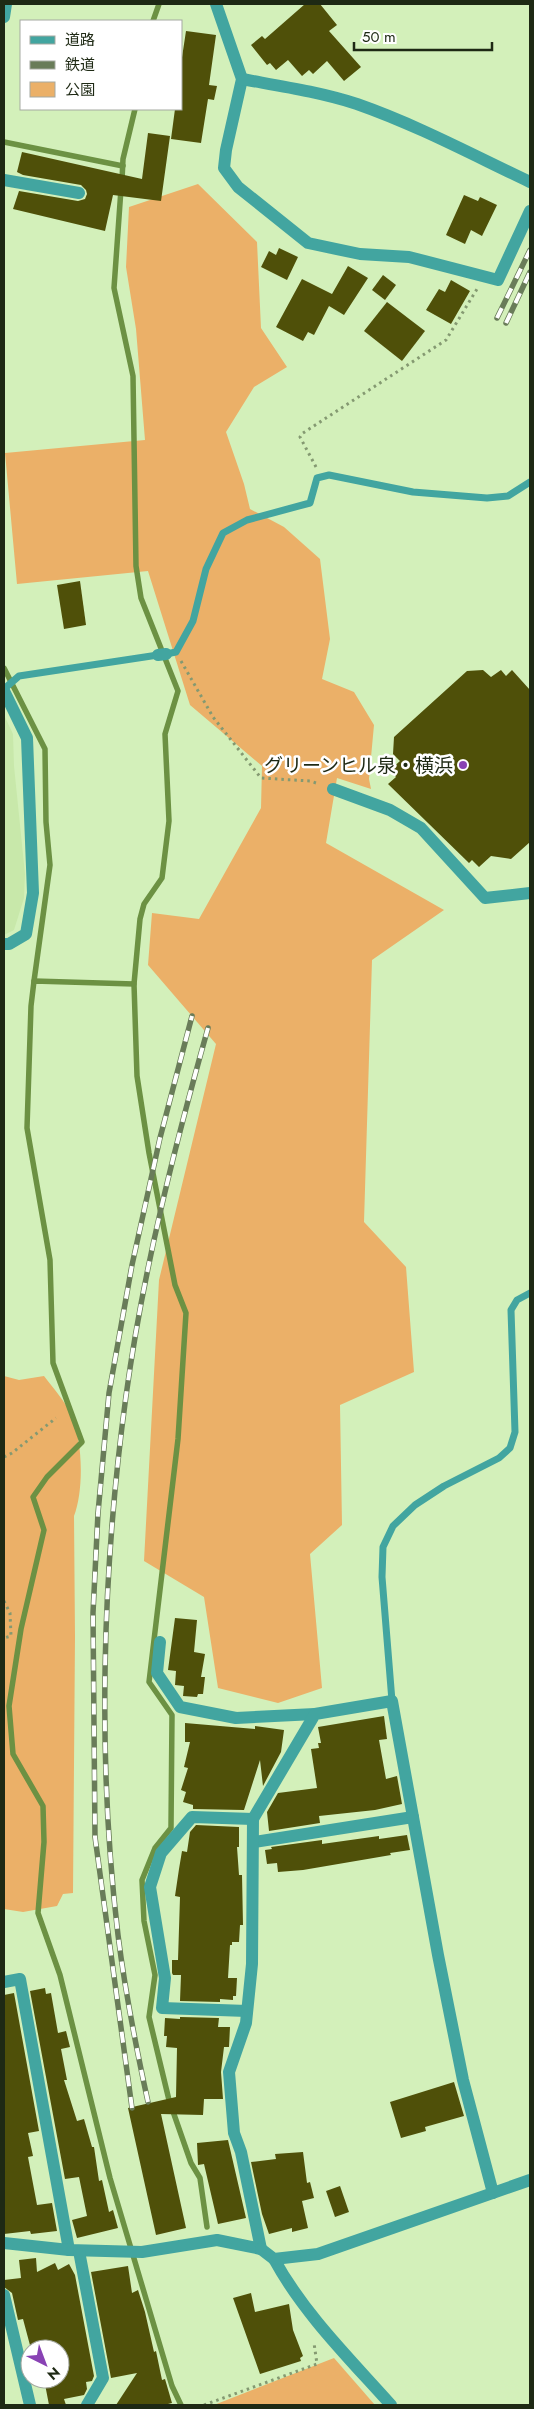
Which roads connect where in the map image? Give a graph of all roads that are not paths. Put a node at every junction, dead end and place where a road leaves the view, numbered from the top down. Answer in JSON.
{"nodes":[{"id":1,"x":6,"y":4,"type":"edge"},
{"id":2,"x":216,"y":4,"type":"edge"},
{"id":3,"x":4,"y":17,"type":"edge"},
{"id":4,"x":242,"y":79,"type":"junction"},
{"id":5,"x":4,"y":180,"type":"edge"},
{"id":6,"x":530,"y":182,"type":"edge"},
{"id":7,"x":79,"y":193,"type":"dead end"},
{"id":8,"x":530,"y":211,"type":"edge"},
{"id":9,"x":530,"y":482,"type":"edge"},
{"id":10,"x":4,"y":690,"type":"edge"},
{"id":11,"x":333,"y":789,"type":"dead end"},
{"id":12,"x":530,"y":893,"type":"edge"},
{"id":13,"x":4,"y":944,"type":"edge"},
{"id":14,"x":530,"y":1292,"type":"edge"},
{"id":15,"x":160,"y":1642,"type":"dead end"},
{"id":16,"x":392,"y":1701,"type":"junction"},
{"id":17,"x":315,"y":1714,"type":"junction"},
{"id":18,"x":412,"y":1817,"type":"junction"},
{"id":19,"x":253,"y":1819,"type":"junction"},
{"id":20,"x":254,"y":1842,"type":"junction"},
{"id":21,"x":4,"y":1982,"type":"edge"},
{"id":22,"x":247,"y":2011,"type":"junction"},
{"id":23,"x":530,"y":2180,"type":"edge"},
{"id":24,"x":493,"y":2193,"type":"junction"},
{"id":25,"x":4,"y":2243,"type":"edge"},
{"id":26,"x":261,"y":2249,"type":"junction"},
{"id":27,"x":74,"y":2250,"type":"junction"},
{"id":28,"x":274,"y":2259,"type":"junction"},
{"id":29,"x":4,"y":2295,"type":"edge"},
{"id":30,"x":30,"y":2405,"type":"edge"},
{"id":31,"x":87,"y":2405,"type":"edge"},
{"id":32,"x":391,"y":2405,"type":"edge"}],
"edges":[{"from":1,"to":3,"type":"street"},
{"from":2,"to":4,"type":"street"},
{"from":4,"to":6,"type":"street"},
{"from":4,"to":8,"type":"street"},
{"from":5,"to":7,"type":"street"},
{"from":9,"to":10,"type":"lane"},
{"from":10,"to":13,"type":"street"},
{"from":11,"to":12,"type":"street"},
{"from":14,"to":16,"type":"lane"},
{"from":15,"to":17,"type":"street"},
{"from":16,"to":17,"type":"street"},
{"from":16,"to":18,"type":"street"},
{"from":17,"to":19,"type":"street"},
{"from":18,"to":20,"type":"street"},
{"from":18,"to":24,"type":"street"},
{"from":19,"to":20,"type":"street"},
{"from":19,"to":22,"type":"street"},
{"from":20,"to":22,"type":"street"},
{"from":21,"to":27,"type":"street"},
{"from":22,"to":26,"type":"street"},
{"from":23,"to":24,"type":"street"},
{"from":24,"to":28,"type":"street"},
{"from":25,"to":27,"type":"street"},
{"from":26,"to":27,"type":"street"},
{"from":26,"to":28,"type":"street"},
{"from":27,"to":31,"type":"street"},
{"from":28,"to":32,"type":"street"},
{"from":29,"to":30,"type":"street"}]}
